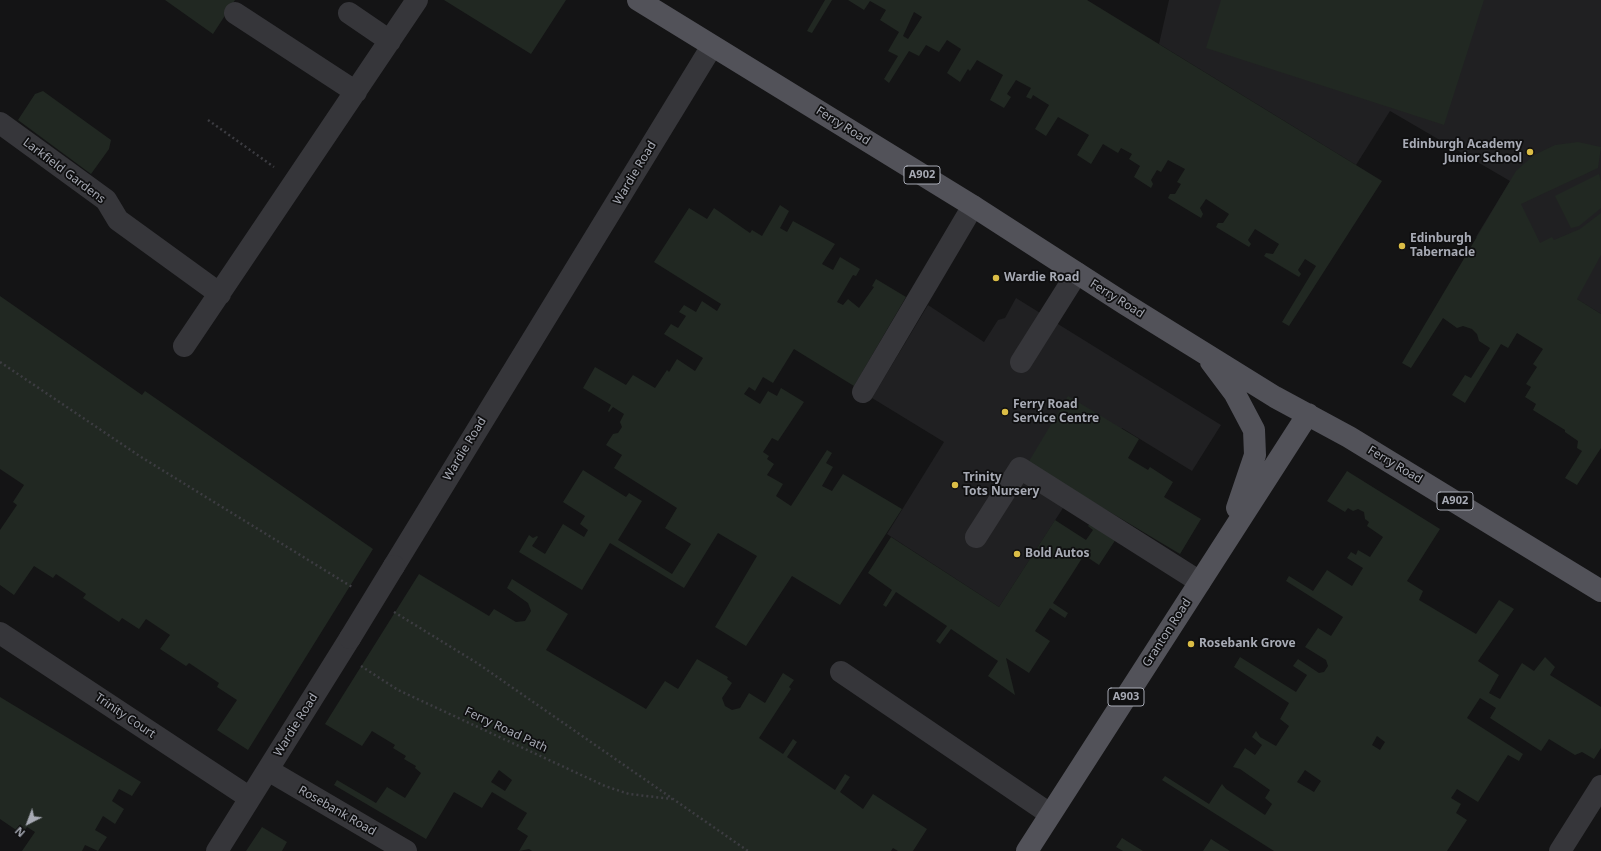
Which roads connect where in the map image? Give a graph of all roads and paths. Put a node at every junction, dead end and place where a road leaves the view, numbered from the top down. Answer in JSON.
{"nodes":[{"id":1,"x":417,"y":0,"type":"edge"},
{"id":2,"x":638,"y":0,"type":"edge"},
{"id":3,"x":234,"y":13,"type":"dead end"},
{"id":4,"x":349,"y":14,"type":"dead end"},
{"id":5,"x":390,"y":41,"type":"junction"},
{"id":6,"x":712,"y":46,"type":"junction"},
{"id":7,"x":356,"y":92,"type":"junction"},
{"id":8,"x":208,"y":120,"type":"dead end"},
{"id":9,"x":0,"y":123,"type":"edge"},
{"id":10,"x":296,"y":182,"type":"junction"},
{"id":11,"x":973,"y":206,"type":"junction"},
{"id":12,"x":1077,"y":273,"type":"junction"},
{"id":13,"x":220,"y":294,"type":"junction"},
{"id":14,"x":184,"y":346,"type":"dead end"},
{"id":15,"x":1205,"y":353,"type":"junction"},
{"id":16,"x":1021,"y":362,"type":"dead end"},
{"id":17,"x":863,"y":392,"type":"dead end"},
{"id":18,"x":1308,"y":414,"type":"junction"},
{"id":19,"x":976,"y":537,"type":"dead end"},
{"id":20,"x":1225,"y":542,"type":"junction"},
{"id":21,"x":1200,"y":582,"type":"junction"},
{"id":22,"x":1601,"y":591,"type":"edge"},
{"id":23,"x":0,"y":633,"type":"edge"},
{"id":24,"x":346,"y":645,"type":"junction"},
{"id":25,"x":841,"y":672,"type":"dead end"},
{"id":26,"x":268,"y":770,"type":"junction"},
{"id":27,"x":1601,"y":786,"type":"edge"},
{"id":28,"x":250,"y":798,"type":"junction"},
{"id":29,"x":672,"y":799,"type":"dead end"},
{"id":30,"x":1050,"y":814,"type":"junction"},
{"id":31,"x":217,"y":851,"type":"edge"},
{"id":32,"x":406,"y":851,"type":"edge"},
{"id":33,"x":1026,"y":851,"type":"edge"},
{"id":34,"x":1560,"y":851,"type":"edge"}],
"edges":[{"from":1,"to":5,"type":"street"},
{"from":2,"to":6,"type":"main road","name":"Ferry Road","number":"A902"},
{"from":3,"to":7,"type":"street"},
{"from":4,"to":5,"type":"street"},
{"from":5,"to":7,"type":"street"},
{"from":6,"to":11,"type":"main road","name":"Ferry Road","number":"A902"},
{"from":6,"to":24,"type":"street","name":"Wardie Road","bridge":true},
{"from":7,"to":10,"type":"street"},
{"from":8,"to":10,"type":"path"},
{"from":9,"to":13,"type":"street","name":"Larkfield Gardens"},
{"from":10,"to":13,"type":"street"},
{"from":11,"to":12,"type":"main road","name":"Ferry Road","number":"A902"},
{"from":11,"to":17,"type":"street"},
{"from":12,"to":15,"type":"main road","name":"Ferry Road","number":"A902"},
{"from":12,"to":16,"type":"street"},
{"from":13,"to":14,"type":"street"},
{"from":15,"to":18,"type":"main road","name":"Ferry Road","number":"A902"},
{"from":15,"to":20,"type":"main road"},
{"from":18,"to":20,"type":"main road","name":"Granton Road","number":"A903"},
{"from":18,"to":22,"type":"main road","name":"Ferry Road","number":"A902"},
{"from":19,"to":21,"type":"street"},
{"from":20,"to":21,"type":"main road","name":"Granton Road","number":"A903"},
{"from":21,"to":30,"type":"main road","name":"Granton Road","number":"A903"},
{"from":23,"to":28,"type":"street","name":"Trinity Court"},
{"from":24,"to":26,"type":"street","name":"Wardie Road"},
{"from":24,"to":29,"type":"path","name":"Ferry Road Path"},
{"from":25,"to":30,"type":"street"},
{"from":26,"to":28,"type":"street","name":"Wardie Road"},
{"from":26,"to":32,"type":"street","name":"Rosebank Road"},
{"from":27,"to":34,"type":"street"},
{"from":28,"to":31,"type":"street","name":"Wardie Road"},
{"from":30,"to":33,"type":"main road","name":"Granton Road","number":"A903"}]}
